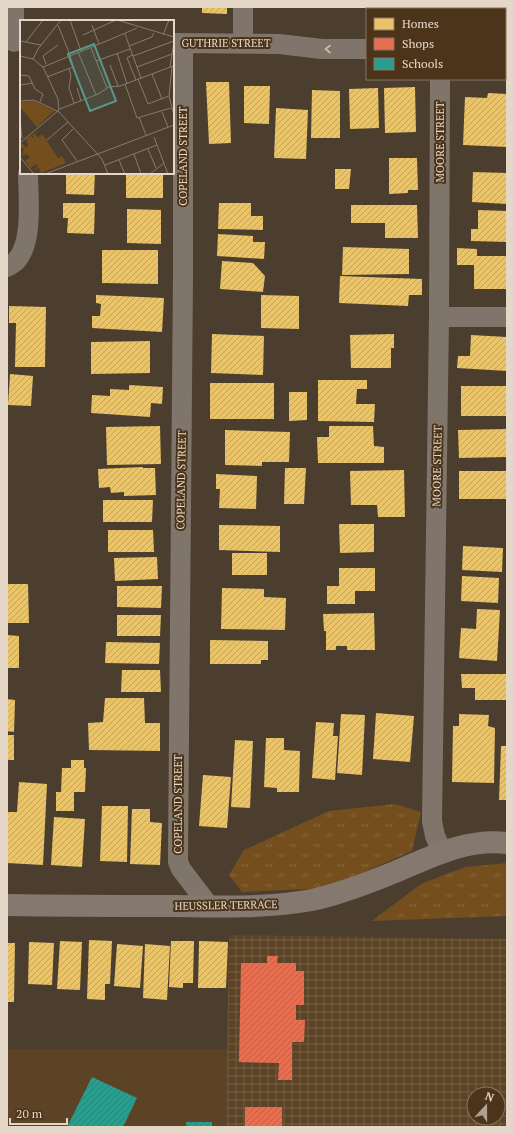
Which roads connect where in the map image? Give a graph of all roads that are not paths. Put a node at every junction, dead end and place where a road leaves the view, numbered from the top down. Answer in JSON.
{"nodes":[{"id":1,"x":14,"y":7,"type":"edge"},
{"id":2,"x":243,"y":7,"type":"edge"},
{"id":3,"x":366,"y":36,"type":"edge"},
{"id":4,"x":14,"y":42,"type":"edge"},
{"id":5,"x":178,"y":43,"type":"edge"},
{"id":6,"x":243,"y":43,"type":"junction"},
{"id":7,"x":279,"y":44,"type":"junction"},
{"id":8,"x":366,"y":49,"type":"edge"},
{"id":9,"x":440,"y":80,"type":"edge"},
{"id":10,"x":28,"y":174,"type":"edge"},
{"id":11,"x":11,"y":264,"type":"edge"},
{"id":12,"x":439,"y":317,"type":"junction"},
{"id":13,"x":507,"y":317,"type":"edge"},
{"id":14,"x":507,"y":843,"type":"edge"},
{"id":15,"x":442,"y":851,"type":"junction"},
{"id":16,"x":7,"y":906,"type":"edge"},
{"id":17,"x":210,"y":907,"type":"junction"}],
"edges":[{"from":1,"to":4,"type":"street"},
{"from":2,"to":6,"type":"street"},
{"from":3,"to":7,"type":"street","name":"GUTHRIE STREET"},
{"from":5,"to":6,"type":"street","name":"GUTHRIE STREET"},
{"from":5,"to":17,"type":"street","name":"COPELAND STREET"},
{"from":6,"to":7,"type":"street","name":"GUTHRIE STREET"},
{"from":8,"to":7,"type":"street","name":"GUTHRIE STREET","one_way":true},
{"from":9,"to":12,"type":"street","name":"MOORE STREET"},
{"from":10,"to":11,"type":"street"},
{"from":12,"to":13,"type":"street"},
{"from":12,"to":15,"type":"street","name":"MOORE STREET"},
{"from":14,"to":15,"type":"street","name":"HEUSSLER TERRACE"},
{"from":15,"to":17,"type":"street","name":"HEUSSLER TERRACE"},
{"from":16,"to":17,"type":"street","name":"HEUSSLER TERRACE"}]}
